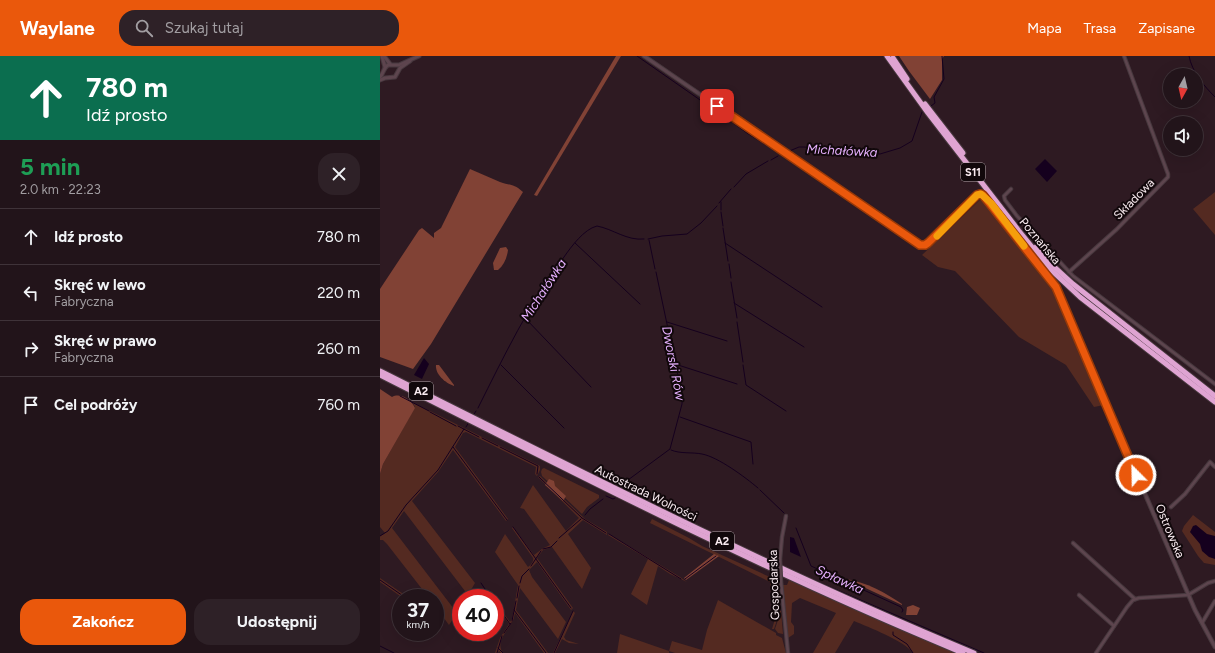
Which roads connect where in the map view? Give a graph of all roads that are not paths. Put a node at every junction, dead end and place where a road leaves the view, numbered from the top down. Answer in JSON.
{"nodes":[{"id":1,"x":383,"y":56,"type":"edge"},
{"id":2,"x":419,"y":56,"type":"edge"},
{"id":3,"x":644,"y":56,"type":"edge"},
{"id":4,"x":888,"y":56,"type":"edge"},
{"id":5,"x":892,"y":56,"type":"edge"},
{"id":6,"x":1124,"y":56,"type":"edge"},
{"id":7,"x":411,"y":60,"type":"junction"},
{"id":8,"x":390,"y":64,"type":"junction"},
{"id":9,"x":394,"y":65,"type":"junction"},
{"id":10,"x":385,"y":67,"type":"junction"},
{"id":11,"x":398,"y":70,"type":"junction"},
{"id":12,"x":384,"y":72,"type":"junction"},
{"id":13,"x":388,"y":78,"type":"junction"},
{"id":14,"x":380,"y":79,"type":"edge"},
{"id":15,"x":1011,"y":189,"type":"dead end"},
{"id":16,"x":1069,"y":272,"type":"junction"},
{"id":17,"x":1059,"y":278,"type":"junction"},
{"id":18,"x":1064,"y":288,"type":"dead end"},
{"id":19,"x":1097,"y":314,"type":"dead end"},
{"id":20,"x":1108,"y":318,"type":"junction"},
{"id":21,"x":380,"y":371,"type":"edge"},
{"id":22,"x":380,"y":375,"type":"edge"},
{"id":23,"x":1215,"y":384,"type":"edge"},
{"id":24,"x":1215,"y":396,"type":"edge"},
{"id":25,"x":1215,"y":402,"type":"edge"},
{"id":26,"x":461,"y":413,"type":"junction"},
{"id":27,"x":474,"y":420,"type":"junction"},
{"id":28,"x":1215,"y":467,"type":"edge"},
{"id":29,"x":1171,"y":507,"type":"dead end"},
{"id":30,"x":786,"y":516,"type":"dead end"},
{"id":31,"x":1073,"y":543,"type":"dead end"},
{"id":32,"x":1215,"y":581,"type":"edge"},
{"id":33,"x":1079,"y":595,"type":"dead end"},
{"id":34,"x":1188,"y":595,"type":"junction"},
{"id":35,"x":1135,"y":599,"type":"junction"},
{"id":36,"x":1215,"y":601,"type":"edge"},
{"id":37,"x":1201,"y":623,"type":"junction"},
{"id":38,"x":1114,"y":626,"type":"junction"},
{"id":39,"x":1215,"y":647,"type":"edge"},
{"id":40,"x":788,"y":653,"type":"edge"},
{"id":41,"x":963,"y":653,"type":"edge"},
{"id":42,"x":974,"y":653,"type":"edge"},
{"id":43,"x":1096,"y":653,"type":"edge"}],
"edges":[{"from":1,"to":8,"type":"street"},
{"from":1,"to":10,"type":"street"},
{"from":2,"to":7,"type":"street"},
{"from":3,"to":34,"type":"street","name":"Ostrowska"},
{"from":4,"to":17,"type":"highway","name":"Poznańska","number":"S11"},
{"from":5,"to":24,"type":"highway","name":"Poznańska","number":"S11"},
{"from":6,"to":16,"type":"street","name":"Składowa"},
{"from":7,"to":9,"type":"street"},
{"from":7,"to":11,"type":"street"},
{"from":8,"to":9,"type":"street"},
{"from":8,"to":10,"type":"street"},
{"from":9,"to":11,"type":"street"},
{"from":10,"to":12,"type":"street"},
{"from":11,"to":13,"type":"street"},
{"from":12,"to":13,"type":"street"},
{"from":12,"to":14,"type":"street"},
{"from":13,"to":14,"type":"street"},
{"from":15,"to":16,"type":"street"},
{"from":16,"to":23,"type":"street"},
{"from":17,"to":18,"type":"highway"},
{"from":17,"to":20,"type":"highway","name":"Poznańska","number":"S11"},
{"from":19,"to":20,"type":"highway"},
{"from":20,"to":25,"type":"highway","name":"Poznańska","number":"S11"},
{"from":21,"to":26,"type":"highway","name":"Autostrada Wolności","number":"A2"},
{"from":22,"to":26,"type":"highway","name":"Autostrada Wolności","number":"A2"},
{"from":26,"to":27,"type":"highway","name":"Autostrada Wolności","number":"A2"},
{"from":27,"to":41,"type":"highway","name":"Autostrada Wolności","number":"A2"},
{"from":27,"to":42,"type":"highway","name":"Autostrada Wolności","number":"A2"},
{"from":28,"to":29,"type":"street"},
{"from":30,"to":40,"type":"street","name":"Gospodarska","bridge":true},
{"from":31,"to":35,"type":"street"},
{"from":32,"to":34,"type":"street"},
{"from":33,"to":38,"type":"street"},
{"from":34,"to":35,"type":"street"},
{"from":34,"to":37,"type":"street","name":"Ostrowska"},
{"from":35,"to":38,"type":"street"},
{"from":36,"to":37,"type":"street"},
{"from":37,"to":39,"type":"street","name":"Ostrowska"},
{"from":38,"to":43,"type":"street"}]}
